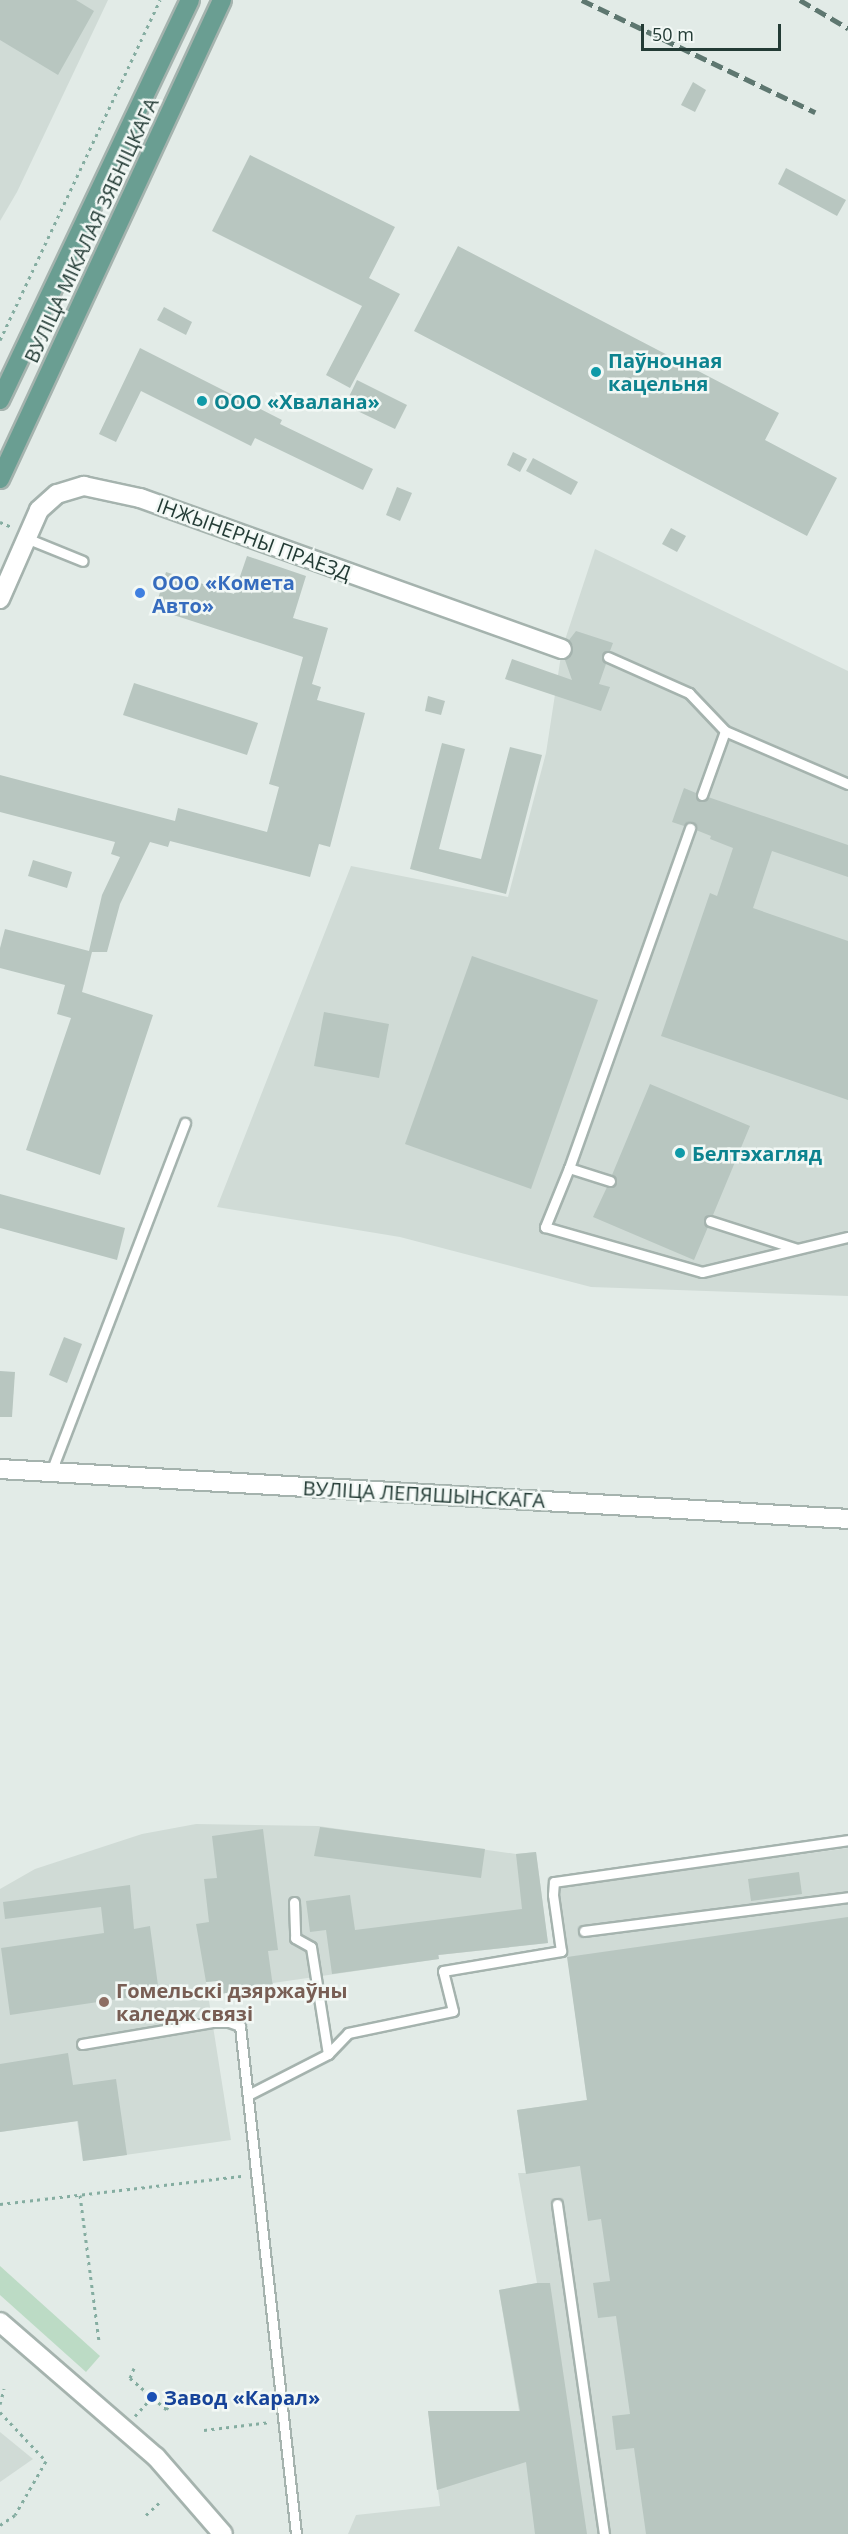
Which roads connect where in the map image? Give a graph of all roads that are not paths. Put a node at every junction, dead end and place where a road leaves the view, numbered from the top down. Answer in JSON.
{"nodes":[{"id":1,"x":190,"y":0,"type":"edge"},
{"id":2,"x":222,"y":0,"type":"edge"},
{"id":3,"x":0,"y":400,"type":"edge"},
{"id":4,"x":0,"y":479,"type":"edge"},
{"id":5,"x":26,"y":538,"type":"junction"},
{"id":6,"x":83,"y":561,"type":"dead end"},
{"id":7,"x":0,"y":599,"type":"edge"},
{"id":8,"x":562,"y":649,"type":"dead end"},
{"id":9,"x":608,"y":657,"type":"dead end"},
{"id":10,"x":725,"y":731,"type":"junction"},
{"id":11,"x":848,"y":784,"type":"edge"},
{"id":12,"x":702,"y":795,"type":"dead end"},
{"id":13,"x":690,"y":828,"type":"dead end"},
{"id":14,"x":185,"y":1124,"type":"dead end"},
{"id":15,"x":569,"y":1168,"type":"junction"},
{"id":16,"x":610,"y":1181,"type":"dead end"},
{"id":17,"x":710,"y":1221,"type":"dead end"},
{"id":18,"x":848,"y":1237,"type":"edge"},
{"id":19,"x":797,"y":1249,"type":"junction"},
{"id":20,"x":0,"y":1469,"type":"edge"},
{"id":21,"x":51,"y":1472,"type":"junction"},
{"id":22,"x":848,"y":1519,"type":"edge"},
{"id":23,"x":848,"y":1840,"type":"edge"},
{"id":24,"x":848,"y":1897,"type":"edge"},
{"id":25,"x":294,"y":1902,"type":"dead end"},
{"id":26,"x":584,"y":1931,"type":"dead end"},
{"id":27,"x":82,"y":2044,"type":"dead end"},
{"id":28,"x":328,"y":2054,"type":"junction"},
{"id":29,"x":248,"y":2095,"type":"junction"},
{"id":30,"x":557,"y":2204,"type":"dead end"},
{"id":31,"x":0,"y":2322,"type":"edge"},
{"id":32,"x":223,"y":2534,"type":"edge"},
{"id":33,"x":296,"y":2534,"type":"edge"},
{"id":34,"x":604,"y":2534,"type":"edge"}],
"edges":[{"from":1,"to":3,"type":"main road","name":"ВУЛІЦА МІКАЛАЯ ЗЯБНІЦКАГА"},
{"from":2,"to":4,"type":"main road","name":"ВУЛІЦА МІКАЛАЯ ЗЯБНІЦКАГА"},
{"from":5,"to":6,"type":"lane"},
{"from":5,"to":7,"type":"main road","name":"ІНЖЫНЕРНЫ ПРАЕЗД"},
{"from":5,"to":8,"type":"main road","name":"ІНЖЫНЕРНЫ ПРАЕЗД"},
{"from":9,"to":10,"type":"lane"},
{"from":10,"to":11,"type":"lane"},
{"from":10,"to":12,"type":"lane"},
{"from":13,"to":15,"type":"lane"},
{"from":14,"to":21,"type":"lane"},
{"from":15,"to":16,"type":"lane"},
{"from":15,"to":19,"type":"lane"},
{"from":17,"to":19,"type":"lane"},
{"from":18,"to":19,"type":"lane"},
{"from":20,"to":21,"type":"main road","name":"ВУЛІЦА ЛЕПЯШЫНСКАГА"},
{"from":21,"to":22,"type":"main road","name":"ВУЛІЦА ЛЕПЯШЫНСКАГА"},
{"from":23,"to":28,"type":"lane"},
{"from":24,"to":26,"type":"lane"},
{"from":25,"to":28,"type":"lane"},
{"from":27,"to":29,"type":"lane"},
{"from":28,"to":29,"type":"lane"},
{"from":29,"to":33,"type":"lane"},
{"from":30,"to":34,"type":"lane"},
{"from":31,"to":32,"type":"main road"}]}
